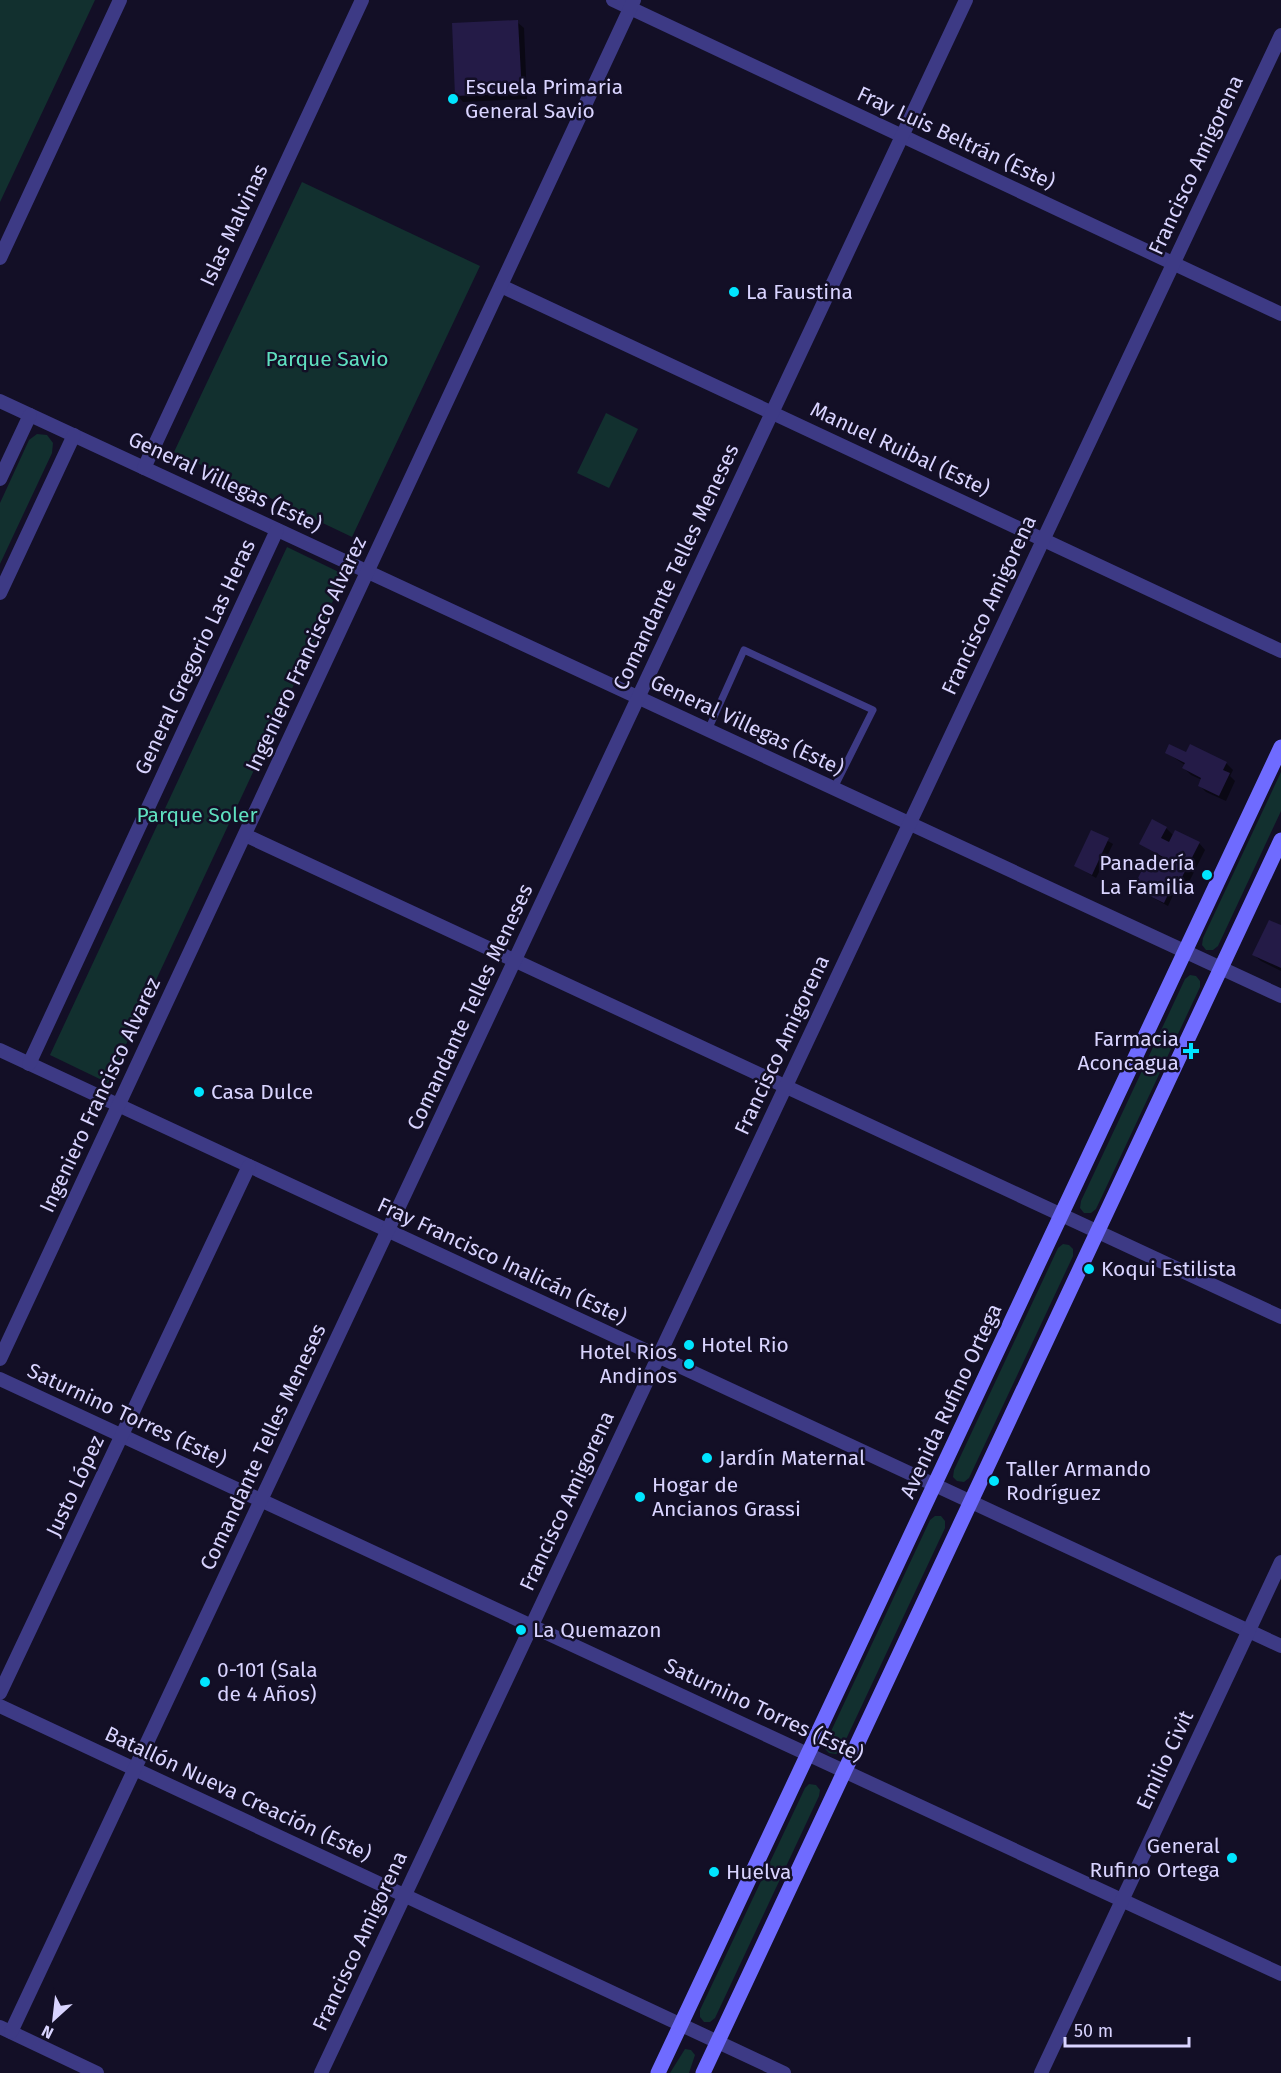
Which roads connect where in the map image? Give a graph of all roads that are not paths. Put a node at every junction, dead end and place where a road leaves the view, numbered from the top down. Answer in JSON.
{"nodes":[{"id":1,"x":120,"y":0,"type":"edge"},
{"id":2,"x":362,"y":0,"type":"edge"},
{"id":3,"x":613,"y":0,"type":"edge"},
{"id":4,"x":966,"y":0,"type":"edge"},
{"id":5,"x":632,"y":4,"type":"edge"},
{"id":6,"x":1281,"y":34,"type":"edge"},
{"id":7,"x":903,"y":136,"type":"junction"},
{"id":8,"x":0,"y":258,"type":"edge"},
{"id":9,"x":1174,"y":263,"type":"junction"},
{"id":10,"x":501,"y":286,"type":"junction"},
{"id":11,"x":1281,"y":314,"type":"edge"},
{"id":12,"x":0,"y":401,"type":"edge"},
{"id":13,"x":772,"y":413,"type":"junction"},
{"id":14,"x":30,"y":415,"type":"junction"},
{"id":15,"x":74,"y":435,"type":"junction"},
{"id":16,"x":144,"y":468,"type":"junction"},
{"id":17,"x":0,"y":479,"type":"edge"},
{"id":18,"x":278,"y":530,"type":"junction"},
{"id":19,"x":1043,"y":540,"type":"junction"},
{"id":20,"x":367,"y":572,"type":"junction"},
{"id":21,"x":0,"y":593,"type":"edge"},
{"id":22,"x":1281,"y":651,"type":"edge"},
{"id":23,"x":638,"y":698,"type":"junction"},
{"id":24,"x":708,"y":730,"type":"junction"},
{"id":25,"x":1281,"y":747,"type":"edge"},
{"id":26,"x":834,"y":788,"type":"junction"},
{"id":27,"x":909,"y":823,"type":"junction"},
{"id":28,"x":245,"y":835,"type":"junction"},
{"id":29,"x":1281,"y":840,"type":"edge"},
{"id":30,"x":1185,"y":951,"type":"junction"},
{"id":31,"x":515,"y":961,"type":"junction"},
{"id":32,"x":1221,"y":968,"type":"junction"},
{"id":33,"x":1281,"y":996,"type":"edge"},
{"id":34,"x":0,"y":1050,"type":"edge"},
{"id":35,"x":29,"y":1064,"type":"junction"},
{"id":36,"x":786,"y":1087,"type":"junction"},
{"id":37,"x":118,"y":1105,"type":"junction"},
{"id":38,"x":249,"y":1166,"type":"junction"},
{"id":39,"x":1061,"y":1215,"type":"junction"},
{"id":40,"x":388,"y":1231,"type":"junction"},
{"id":41,"x":1097,"y":1232,"type":"junction"},
{"id":42,"x":1281,"y":1317,"type":"edge"},
{"id":43,"x":659,"y":1357,"type":"junction"},
{"id":44,"x":0,"y":1359,"type":"edge"},
{"id":45,"x":0,"y":1379,"type":"edge"},
{"id":46,"x":122,"y":1436,"type":"junction"},
{"id":47,"x":934,"y":1485,"type":"junction"},
{"id":48,"x":261,"y":1500,"type":"junction"},
{"id":49,"x":970,"y":1502,"type":"junction"},
{"id":50,"x":1281,"y":1562,"type":"edge"},
{"id":51,"x":532,"y":1626,"type":"junction"},
{"id":52,"x":1249,"y":1631,"type":"junction"},
{"id":53,"x":1281,"y":1646,"type":"edge"},
{"id":54,"x":0,"y":1693,"type":"edge"},
{"id":55,"x":0,"y":1706,"type":"edge"},
{"id":56,"x":808,"y":1754,"type":"junction"},
{"id":57,"x":134,"y":1769,"type":"junction"},
{"id":58,"x":844,"y":1771,"type":"junction"},
{"id":59,"x":405,"y":1895,"type":"junction"},
{"id":60,"x":1122,"y":1900,"type":"junction"},
{"id":61,"x":1281,"y":1974,"type":"edge"},
{"id":62,"x":681,"y":2025,"type":"junction"},
{"id":63,"x":5,"y":2030,"type":"edge"},
{"id":64,"x":717,"y":2042,"type":"junction"},
{"id":65,"x":97,"y":2073,"type":"edge"},
{"id":66,"x":321,"y":2073,"type":"edge"},
{"id":67,"x":658,"y":2073,"type":"edge"},
{"id":68,"x":703,"y":2073,"type":"edge"},
{"id":69,"x":784,"y":2073,"type":"edge"},
{"id":70,"x":1041,"y":2073,"type":"edge"}],
"edges":[{"from":1,"to":8,"type":"street"},
{"from":2,"to":16,"type":"street","name":"Islas Malvinas"},
{"from":3,"to":5,"type":"street","name":"Fray Luis Beltrán (Este)"},
{"from":4,"to":7,"type":"street","name":"Comandante Telles Meneses"},
{"from":5,"to":7,"type":"street","name":"Fray Luis Beltrán (Este)"},
{"from":5,"to":10,"type":"street","name":"Ingeniero Francisco Alvarez"},
{"from":6,"to":9,"type":"street","name":"Francisco Amigorena"},
{"from":7,"to":9,"type":"street","name":"Fray Luis Beltrán (Este)"},
{"from":7,"to":13,"type":"street","name":"Comandante Telles Meneses"},
{"from":9,"to":11,"type":"street","name":"Fray Luis Beltrán (Este)"},
{"from":9,"to":19,"type":"street","name":"Francisco Amigorena"},
{"from":10,"to":13,"type":"street","name":"Manuel Ruibal (Este)"},
{"from":10,"to":20,"type":"street","name":"Ingeniero Francisco Alvarez"},
{"from":12,"to":14,"type":"street","name":"General Villegas (Este)"},
{"from":13,"to":19,"type":"street","name":"Manuel Ruibal (Este)"},
{"from":13,"to":23,"type":"street","name":"Comandante Telles Meneses"},
{"from":14,"to":15,"type":"street","name":"General Villegas (Este)"},
{"from":14,"to":17,"type":"street"},
{"from":15,"to":16,"type":"street","name":"General Villegas (Este)"},
{"from":15,"to":21,"type":"street"},
{"from":16,"to":18,"type":"street","name":"General Villegas (Este)"},
{"from":18,"to":20,"type":"street","name":"General Villegas (Este)"},
{"from":18,"to":35,"type":"street","name":"General Gregorio Las Heras"},
{"from":19,"to":22,"type":"street","name":"Manuel Ruibal (Este)"},
{"from":19,"to":27,"type":"street","name":"Francisco Amigorena"},
{"from":20,"to":23,"type":"street","name":"General Villegas (Este)"},
{"from":20,"to":28,"type":"street","name":"Ingeniero Francisco Alvarez"},
{"from":23,"to":24,"type":"street","name":"General Villegas (Este)"},
{"from":23,"to":31,"type":"street","name":"Comandante Telles Meneses"},
{"from":24,"to":26,"type":"street","name":"General Villegas (Este)"},
{"from":24,"to":26,"type":"lane"},
{"from":25,"to":30,"type":"main road","name":"Avenida Rufino Ortega"},
{"from":26,"to":27,"type":"street","name":"General Villegas (Este)"},
{"from":27,"to":30,"type":"street","name":"General Villegas (Este)"},
{"from":27,"to":36,"type":"street","name":"Francisco Amigorena"},
{"from":28,"to":31,"type":"street"},
{"from":28,"to":37,"type":"street","name":"Ingeniero Francisco Alvarez"},
{"from":29,"to":32,"type":"main road"},
{"from":30,"to":32,"type":"street","name":"General Villegas (Este)"},
{"from":30,"to":39,"type":"main road","name":"Avenida Rufino Ortega"},
{"from":31,"to":36,"type":"street"},
{"from":31,"to":40,"type":"street","name":"Comandante Telles Meneses"},
{"from":32,"to":33,"type":"street","name":"General Villegas (Este)"},
{"from":32,"to":41,"type":"main road"},
{"from":34,"to":35,"type":"street","name":"Fray Francisco Inalicán (Este)"},
{"from":35,"to":37,"type":"street","name":"Fray Francisco Inalicán (Este)"},
{"from":36,"to":39,"type":"street"},
{"from":36,"to":43,"type":"street","name":"Francisco Amigorena"},
{"from":37,"to":38,"type":"street","name":"Fray Francisco Inalicán (Este)"},
{"from":37,"to":44,"type":"street","name":"Ingeniero Francisco Alvarez"},
{"from":38,"to":40,"type":"street","name":"Fray Francisco Inalicán (Este)"},
{"from":38,"to":46,"type":"street","name":"Justo López"},
{"from":39,"to":41,"type":"street"},
{"from":39,"to":47,"type":"main road","name":"Avenida Rufino Ortega"},
{"from":40,"to":43,"type":"street","name":"Fray Francisco Inalicán (Este)"},
{"from":40,"to":48,"type":"street","name":"Comandante Telles Meneses"},
{"from":41,"to":42,"type":"street"},
{"from":41,"to":49,"type":"main road"},
{"from":43,"to":47,"type":"street","name":"Fray Francisco Inalicán (Este)"},
{"from":43,"to":51,"type":"street","name":"Francisco Amigorena"},
{"from":45,"to":46,"type":"street","name":"Saturnino Torres (Este)"},
{"from":46,"to":48,"type":"street","name":"Saturnino Torres (Este)"},
{"from":46,"to":54,"type":"street","name":"Justo López"},
{"from":47,"to":49,"type":"street","name":"Fray Francisco Inalicán (Este)"},
{"from":47,"to":56,"type":"main road","name":"Avenida Rufino Ortega"},
{"from":48,"to":51,"type":"street","name":"Saturnino Torres (Este)"},
{"from":48,"to":57,"type":"street","name":"Comandante Telles Meneses"},
{"from":49,"to":52,"type":"street","name":"Fray Francisco Inalicán (Este)"},
{"from":49,"to":58,"type":"main road"},
{"from":50,"to":52,"type":"street","name":"Emilio Civit"},
{"from":51,"to":56,"type":"street","name":"Saturnino Torres (Este)"},
{"from":51,"to":59,"type":"street","name":"Francisco Amigorena"},
{"from":52,"to":53,"type":"street","name":"Fray Francisco Inalicán (Este)"},
{"from":52,"to":60,"type":"street","name":"Emilio Civit"},
{"from":55,"to":57,"type":"street","name":"Batallón Nueva Creación (Este)"},
{"from":56,"to":58,"type":"street","name":"Saturnino Torres (Este)"},
{"from":56,"to":62,"type":"main road","name":"Avenida Rufino Ortega"},
{"from":57,"to":59,"type":"street","name":"Batallón Nueva Creación (Este)"},
{"from":57,"to":63,"type":"street","name":"Comandante Telles Meneses"},
{"from":58,"to":60,"type":"street","name":"Saturnino Torres (Este)"},
{"from":58,"to":64,"type":"main road"},
{"from":59,"to":62,"type":"street","name":"Batallón Nueva Creación (Este)"},
{"from":59,"to":66,"type":"street","name":"Francisco Amigorena"},
{"from":60,"to":61,"type":"street","name":"Saturnino Torres (Este)"},
{"from":60,"to":70,"type":"street","name":"Emilio Civit"},
{"from":62,"to":64,"type":"street","name":"Batallón Nueva Creación (Este)"},
{"from":62,"to":67,"type":"main road","name":"Avenida Rufino Ortega"},
{"from":63,"to":65,"type":"street"},
{"from":64,"to":68,"type":"main road"},
{"from":64,"to":69,"type":"street","name":"Batallón Nueva Creación (Este)"}]}
